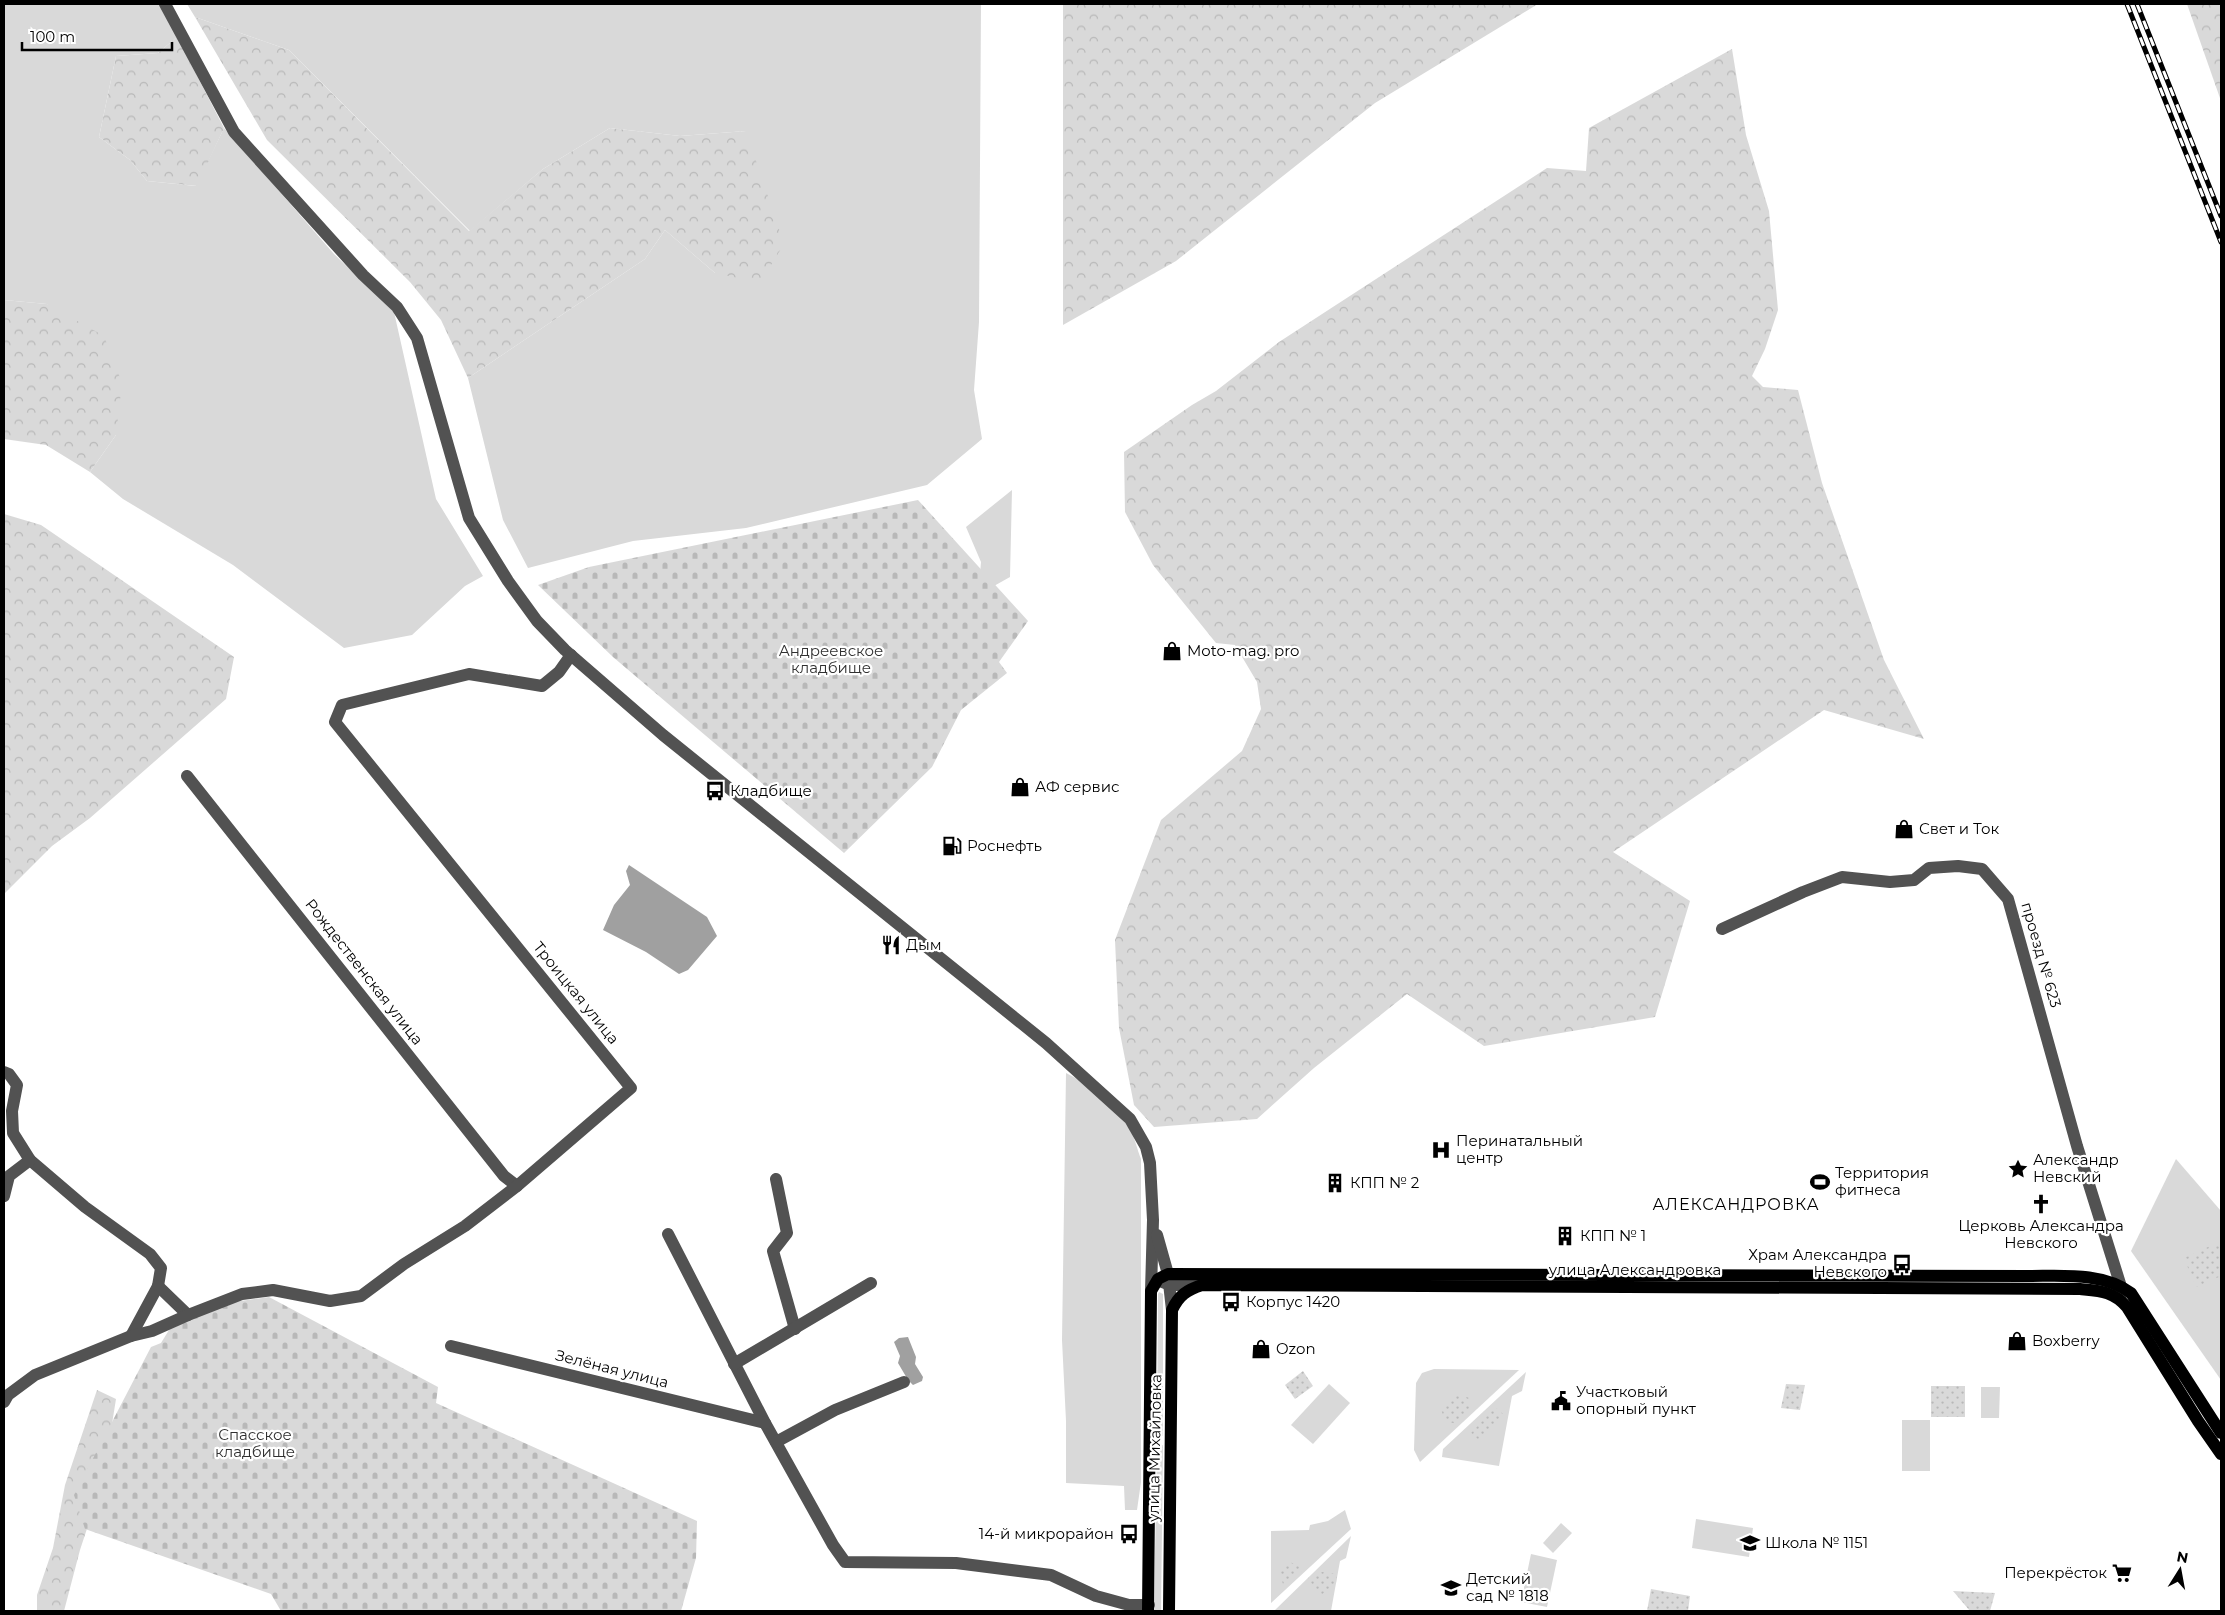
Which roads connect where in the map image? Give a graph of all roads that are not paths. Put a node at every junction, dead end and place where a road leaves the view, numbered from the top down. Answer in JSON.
{"nodes":[{"id":1,"x":165,"y":4,"type":"edge"},
{"id":2,"x":571,"y":654,"type":"junction"},
{"id":3,"x":187,"y":776,"type":"dead end"},
{"id":4,"x":1722,"y":929,"type":"dead end"},
{"id":5,"x":4,"y":1072,"type":"edge"},
{"id":6,"x":30,"y":1160,"type":"junction"},
{"id":7,"x":776,"y":1179,"type":"dead end"},
{"id":8,"x":517,"y":1186,"type":"junction"},
{"id":9,"x":4,"y":1196,"type":"edge"},
{"id":10,"x":1153,"y":1220,"type":"junction"},
{"id":11,"x":668,"y":1234,"type":"dead end"},
{"id":12,"x":1161,"y":1250,"type":"junction"},
{"id":13,"x":2114,"y":1266,"type":"junction"},
{"id":14,"x":1162,"y":1277,"type":"junction"},
{"id":15,"x":2093,"y":1279,"type":"junction"},
{"id":16,"x":1199,"y":1280,"type":"junction"},
{"id":17,"x":871,"y":1283,"type":"dead end"},
{"id":18,"x":158,"y":1286,"type":"junction"},
{"id":19,"x":2120,"y":1286,"type":"junction"},
{"id":20,"x":2100,"y":1292,"type":"junction"},
{"id":21,"x":2127,"y":1308,"type":"junction"},
{"id":22,"x":1172,"y":1310,"type":"junction"},
{"id":23,"x":188,"y":1315,"type":"junction"},
{"id":24,"x":795,"y":1328,"type":"junction"},
{"id":25,"x":131,"y":1336,"type":"junction"},
{"id":26,"x":451,"y":1346,"type":"dead end"},
{"id":27,"x":734,"y":1364,"type":"junction"},
{"id":28,"x":904,"y":1382,"type":"dead end"},
{"id":29,"x":4,"y":1402,"type":"edge"},
{"id":30,"x":766,"y":1423,"type":"junction"},
{"id":31,"x":2221,"y":1433,"type":"edge"},
{"id":32,"x":776,"y":1442,"type":"junction"},
{"id":33,"x":2221,"y":1454,"type":"edge"},
{"id":34,"x":1148,"y":1608,"type":"edge"},
{"id":35,"x":1169,"y":1611,"type":"edge"}],
"edges":[{"from":1,"to":2,"type":"street"},
{"from":2,"to":8,"type":"street","name":"Троицкая улица"},
{"from":2,"to":10,"type":"street"},
{"from":3,"to":8,"type":"street","name":"Рождественская улица"},
{"from":4,"to":13,"type":"street","name":"проезд № 623"},
{"from":5,"to":6,"type":"street"},
{"from":6,"to":9,"type":"street"},
{"from":6,"to":18,"type":"street"},
{"from":7,"to":24,"type":"street"},
{"from":8,"to":23,"type":"street","name":"Троицкая улица"},
{"from":10,"to":12,"type":"street"},
{"from":10,"to":14,"type":"street"},
{"from":11,"to":27,"type":"street"},
{"from":12,"to":14,"type":"street"},
{"from":12,"to":16,"type":"street"},
{"from":13,"to":15,"type":"street"},
{"from":13,"to":19,"type":"street","name":"проезд № 623"},
{"from":13,"to":19,"type":"street"},
{"from":14,"to":16,"type":"main road","name":"улица Александровка"},
{"from":14,"to":22,"type":"street","name":"улица Михайловка"},
{"from":14,"to":34,"type":"main road","name":"улица Михайловка"},
{"from":15,"to":16,"type":"main road","name":"улица Александровка"},
{"from":15,"to":19,"type":"main road","name":"улица Александровка"},
{"from":16,"to":20,"type":"main road","name":"улица Александровка"},
{"from":16,"to":22,"type":"main road"},
{"from":17,"to":24,"type":"street"},
{"from":18,"to":23,"type":"street"},
{"from":18,"to":25,"type":"street"},
{"from":19,"to":20,"type":"street"},
{"from":19,"to":21,"type":"street","name":"проезд № 623"},
{"from":19,"to":31,"type":"main road"},
{"from":20,"to":21,"type":"main road","name":"улица Александровка"},
{"from":21,"to":33,"type":"main road"},
{"from":22,"to":35,"type":"main road","name":"улица Михайловка"},
{"from":23,"to":25,"type":"street","name":"Троицкая улица"},
{"from":24,"to":27,"type":"street"},
{"from":25,"to":29,"type":"street","name":"Троицкая улица"},
{"from":26,"to":30,"type":"street","name":"Зелёная улица"},
{"from":27,"to":30,"type":"street"},
{"from":28,"to":32,"type":"street"},
{"from":30,"to":32,"type":"street"},
{"from":32,"to":34,"type":"street"}]}
